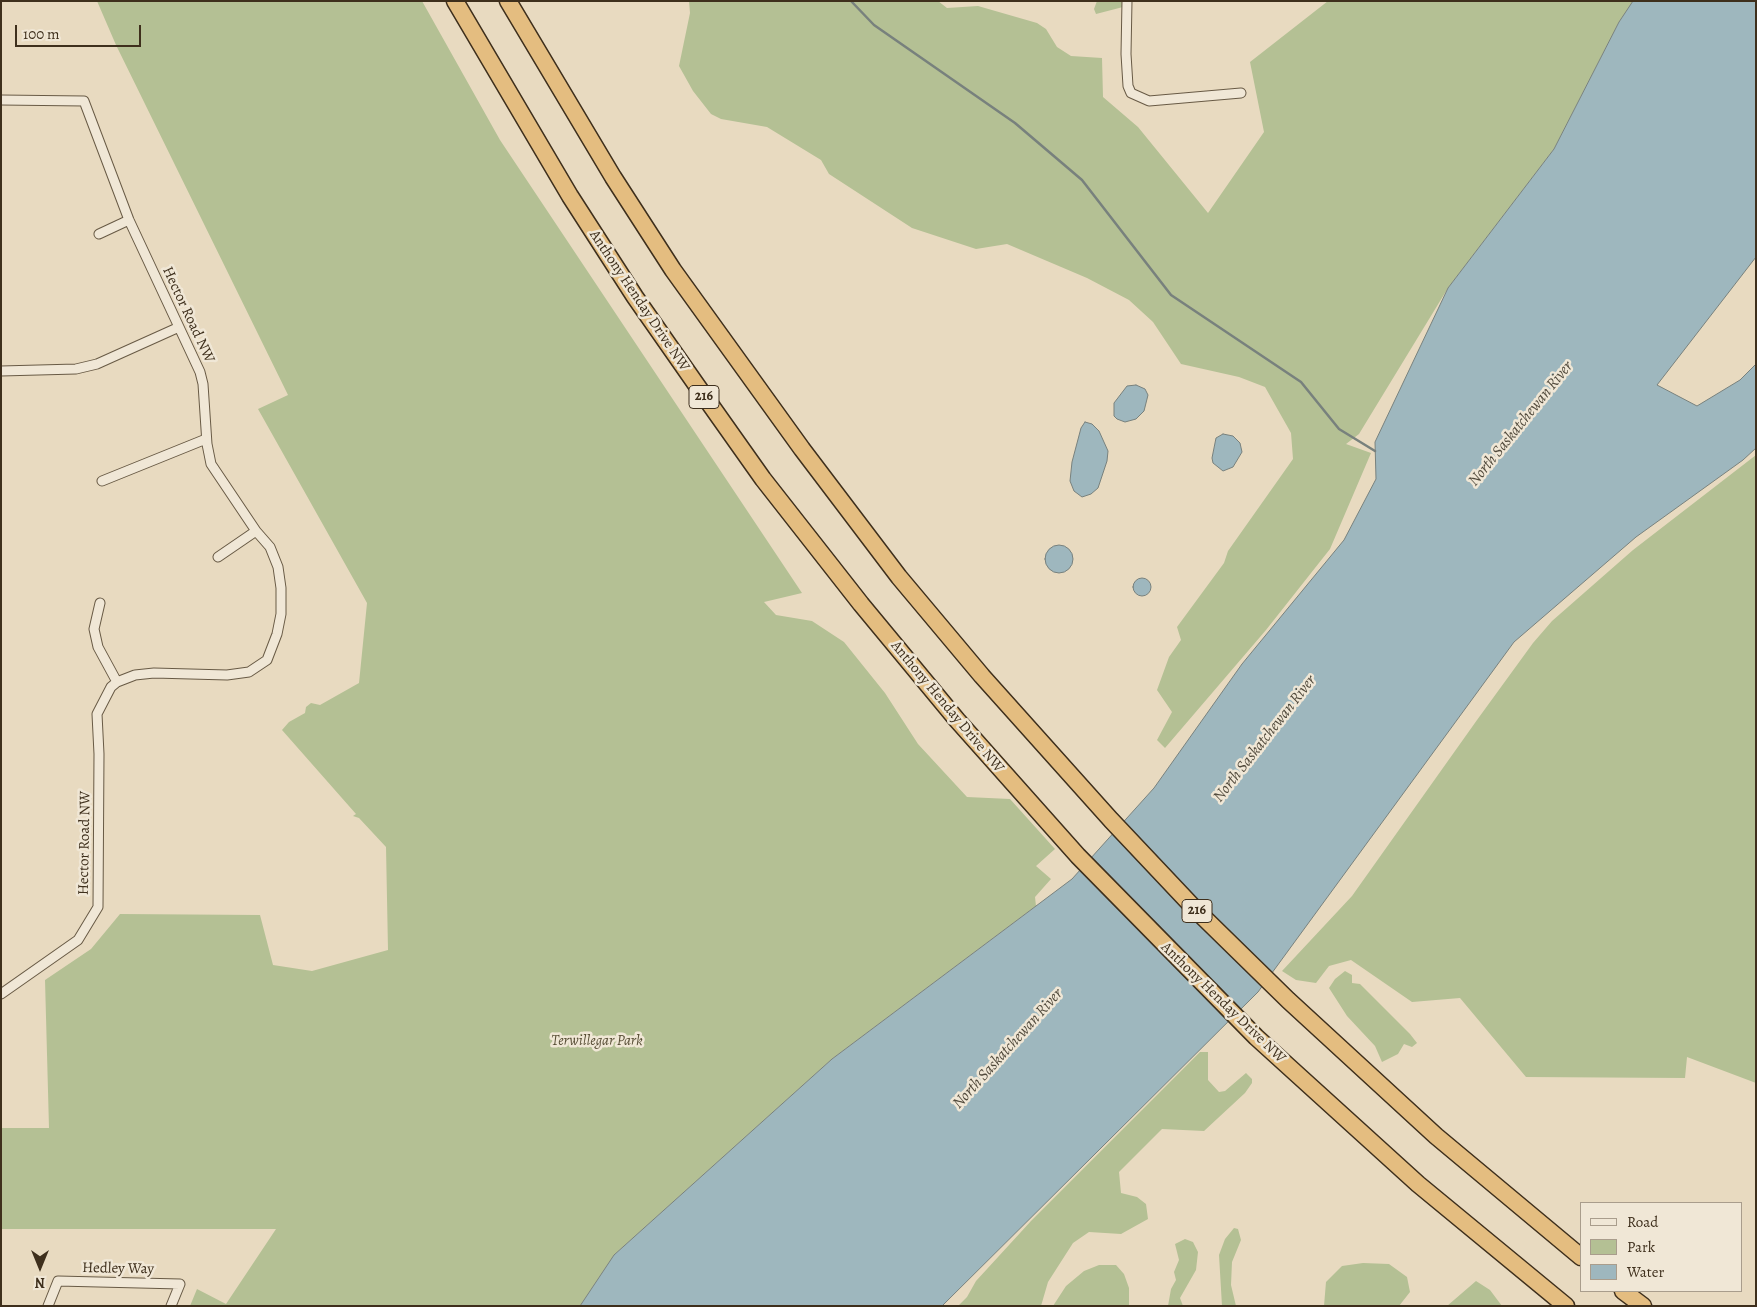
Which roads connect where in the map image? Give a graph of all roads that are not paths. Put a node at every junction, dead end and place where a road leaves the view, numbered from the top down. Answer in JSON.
{"nodes":[{"id":1,"x":454,"y":1,"type":"edge"},
{"id":2,"x":508,"y":1,"type":"edge"},
{"id":3,"x":1127,"y":1,"type":"edge"},
{"id":4,"x":1241,"y":93,"type":"dead end"},
{"id":5,"x":1,"y":100,"type":"edge"},
{"id":6,"x":129,"y":220,"type":"junction"},
{"id":7,"x":99,"y":234,"type":"dead end"},
{"id":8,"x":178,"y":328,"type":"junction"},
{"id":9,"x":1,"y":371,"type":"edge"},
{"id":10,"x":206,"y":439,"type":"junction"},
{"id":11,"x":102,"y":481,"type":"dead end"},
{"id":12,"x":256,"y":531,"type":"junction"},
{"id":13,"x":218,"y":557,"type":"dead end"},
{"id":14,"x":100,"y":603,"type":"dead end"},
{"id":15,"x":117,"y":682,"type":"junction"},
{"id":16,"x":1,"y":994,"type":"edge"},
{"id":17,"x":1580,"y":1256,"type":"edge"},
{"id":18,"x":1531,"y":1278,"type":"junction"},
{"id":19,"x":1624,"y":1292,"type":"edge"},
{"id":20,"x":48,"y":1306,"type":"edge"},
{"id":21,"x":171,"y":1306,"type":"edge"},
{"id":22,"x":1557,"y":1306,"type":"edge"},
{"id":23,"x":1566,"y":1306,"type":"edge"},
{"id":24,"x":1643,"y":1306,"type":"edge"}],
"edges":[{"from":1,"to":18,"type":"highway","name":"Anthony Henday Drive NW","number":"216"},
{"from":2,"to":17,"type":"highway","number":"216"},
{"from":3,"to":4,"type":"street"},
{"from":5,"to":6,"type":"street","name":"Hector Road NW"},
{"from":6,"to":7,"type":"street"},
{"from":6,"to":8,"type":"street","name":"Hector Road NW"},
{"from":8,"to":9,"type":"street"},
{"from":8,"to":10,"type":"street","name":"Hector Road NW"},
{"from":10,"to":11,"type":"street"},
{"from":10,"to":12,"type":"street","name":"Hector Road NW"},
{"from":12,"to":13,"type":"street"},
{"from":12,"to":15,"type":"street","name":"Hector Road NW"},
{"from":14,"to":15,"type":"street"},
{"from":15,"to":16,"type":"street","name":"Hector Road NW"},
{"from":18,"to":22,"type":"highway"},
{"from":18,"to":23,"type":"highway","name":"Anthony Henday Drive NW","number":"216"},
{"from":19,"to":24,"type":"highway"},
{"from":20,"to":21,"type":"street","name":"Hedley Way"}]}
